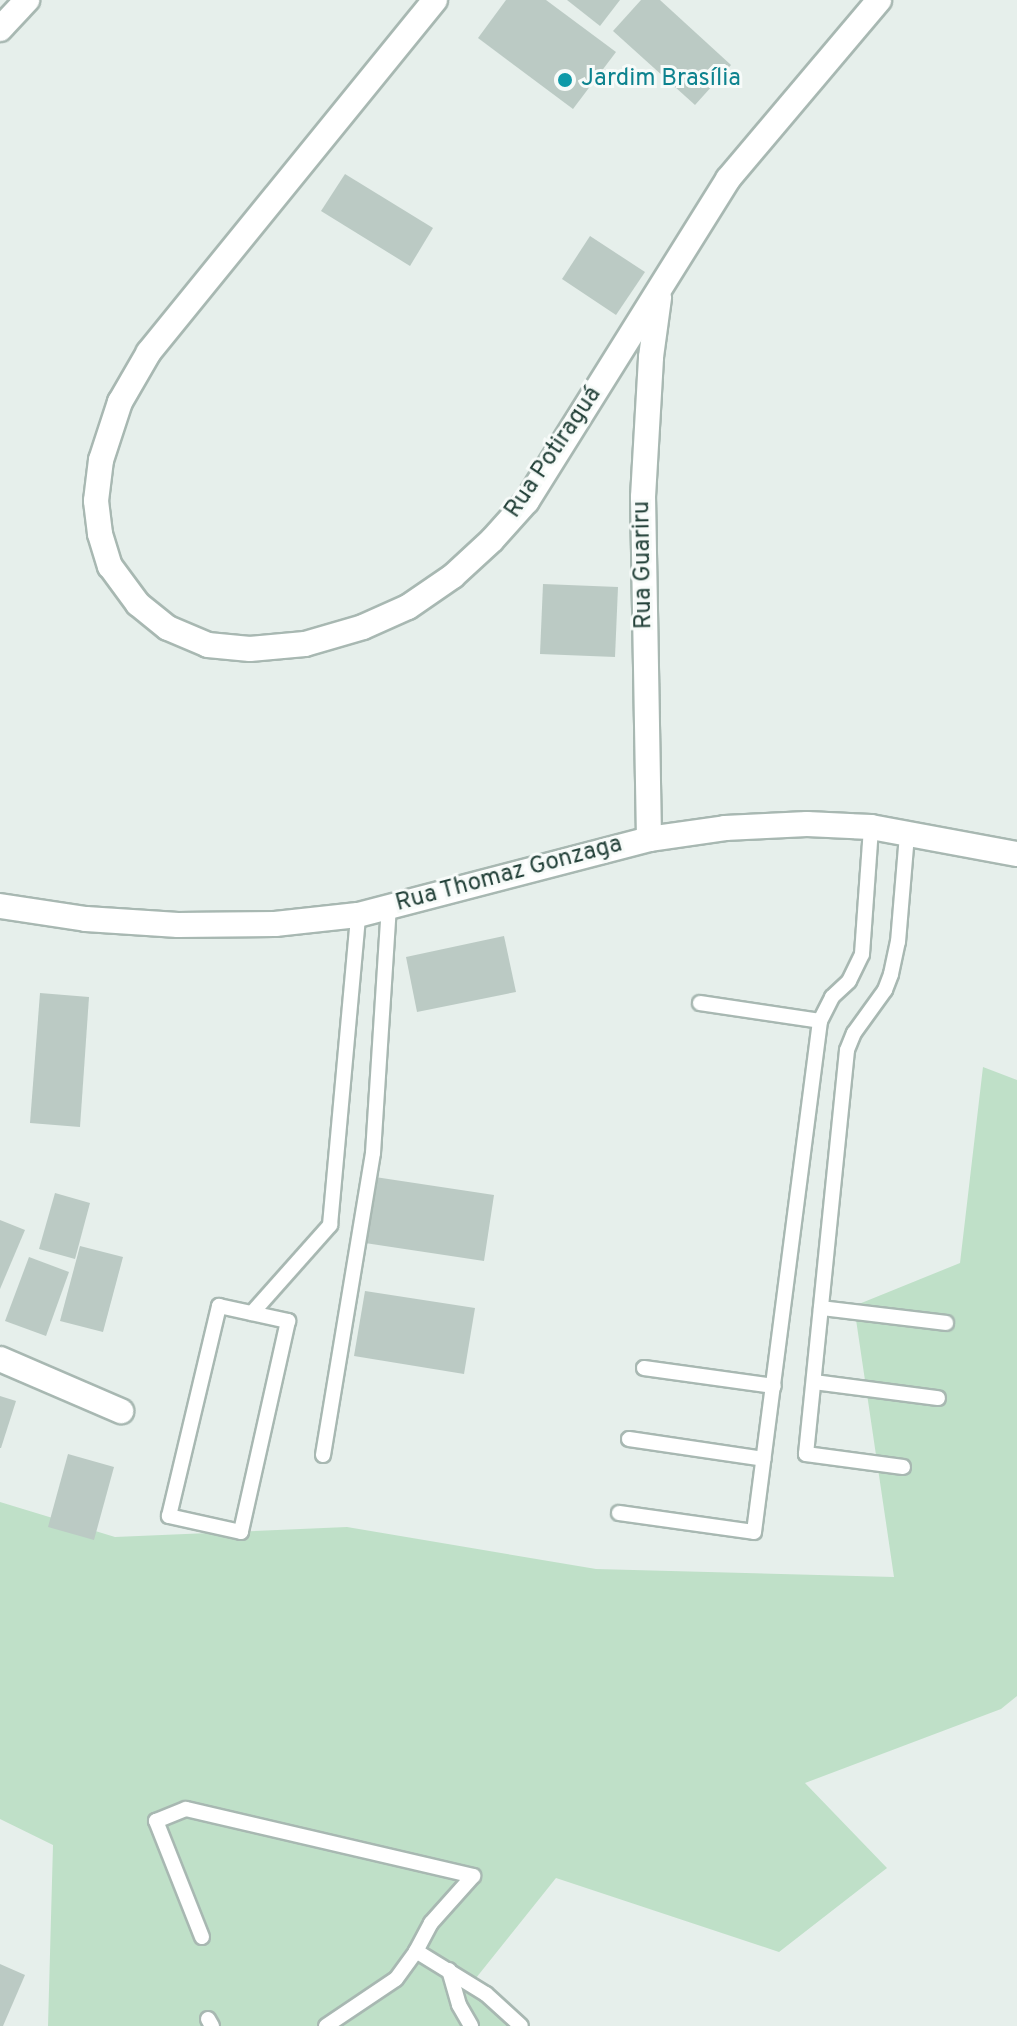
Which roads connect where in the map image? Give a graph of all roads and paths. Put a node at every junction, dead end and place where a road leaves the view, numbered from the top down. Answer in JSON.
{"nodes":[{"id":1,"x":435,"y":0,"type":"edge"},
{"id":2,"x":879,"y":0,"type":"edge"},
{"id":3,"x":14,"y":7,"type":"edge"},
{"id":4,"x":0,"y":29,"type":"edge"},
{"id":5,"x":659,"y":292,"type":"junction"},
{"id":6,"x":871,"y":827,"type":"junction"},
{"id":7,"x":907,"y":834,"type":"junction"},
{"id":8,"x":649,"y":839,"type":"junction"},
{"id":9,"x":1017,"y":854,"type":"edge"},
{"id":10,"x":0,"y":906,"type":"edge"},
{"id":11,"x":389,"y":907,"type":"junction"},
{"id":12,"x":358,"y":915,"type":"junction"},
{"id":13,"x":700,"y":1003,"type":"dead end"},
{"id":14,"x":820,"y":1021,"type":"junction"},
{"id":15,"x":821,"y":1308,"type":"junction"},
{"id":16,"x":252,"y":1313,"type":"junction"},
{"id":17,"x":946,"y":1323,"type":"dead end"},
{"id":18,"x":0,"y":1359,"type":"edge"},
{"id":19,"x":644,"y":1368,"type":"dead end"},
{"id":20,"x":814,"y":1382,"type":"junction"},
{"id":21,"x":774,"y":1386,"type":"junction"},
{"id":22,"x":938,"y":1398,"type":"dead end"},
{"id":23,"x":121,"y":1411,"type":"dead end"},
{"id":24,"x":629,"y":1439,"type":"dead end"},
{"id":25,"x":323,"y":1455,"type":"dead end"},
{"id":26,"x":764,"y":1459,"type":"junction"},
{"id":27,"x":903,"y":1467,"type":"dead end"},
{"id":28,"x":619,"y":1513,"type":"dead end"},
{"id":29,"x":202,"y":1937,"type":"dead end"},
{"id":30,"x":416,"y":1951,"type":"junction"},
{"id":31,"x":449,"y":1970,"type":"junction"},
{"id":32,"x":326,"y":2026,"type":"edge"},
{"id":33,"x":471,"y":2026,"type":"edge"},
{"id":34,"x":521,"y":2026,"type":"edge"}],
"edges":[{"from":1,"to":5,"type":"street","name":"Rua Potiraguá"},
{"from":2,"to":5,"type":"street","name":"Rua Potiraguá"},
{"from":3,"to":4,"type":"street"},
{"from":5,"to":8,"type":"street","name":"Rua Guariru"},
{"from":6,"to":7,"type":"street","name":"Rua Thomaz Gonzaga"},
{"from":6,"to":8,"type":"street","name":"Rua Thomaz Gonzaga"},
{"from":6,"to":14,"type":"lane"},
{"from":7,"to":9,"type":"street","name":"Rua Thomaz Gonzaga"},
{"from":7,"to":15,"type":"lane"},
{"from":8,"to":11,"type":"street","name":"Rua Thomaz Gonzaga"},
{"from":10,"to":12,"type":"street","name":"Rua Thomaz Gonzaga"},
{"from":11,"to":12,"type":"street","name":"Rua Thomaz Gonzaga"},
{"from":11,"to":25,"type":"lane"},
{"from":12,"to":16,"type":"lane"},
{"from":13,"to":14,"type":"lane"},
{"from":14,"to":21,"type":"lane"},
{"from":15,"to":17,"type":"lane"},
{"from":15,"to":20,"type":"lane"},
{"from":16,"to":16,"type":"lane"},
{"from":18,"to":23,"type":"street"},
{"from":19,"to":21,"type":"lane"},
{"from":20,"to":22,"type":"lane"},
{"from":20,"to":27,"type":"lane"},
{"from":21,"to":26,"type":"lane"},
{"from":24,"to":26,"type":"lane"},
{"from":26,"to":28,"type":"lane"},
{"from":29,"to":30,"type":"lane"},
{"from":30,"to":31,"type":"lane"},
{"from":30,"to":32,"type":"lane"},
{"from":31,"to":33,"type":"lane"},
{"from":31,"to":34,"type":"lane"}]}
